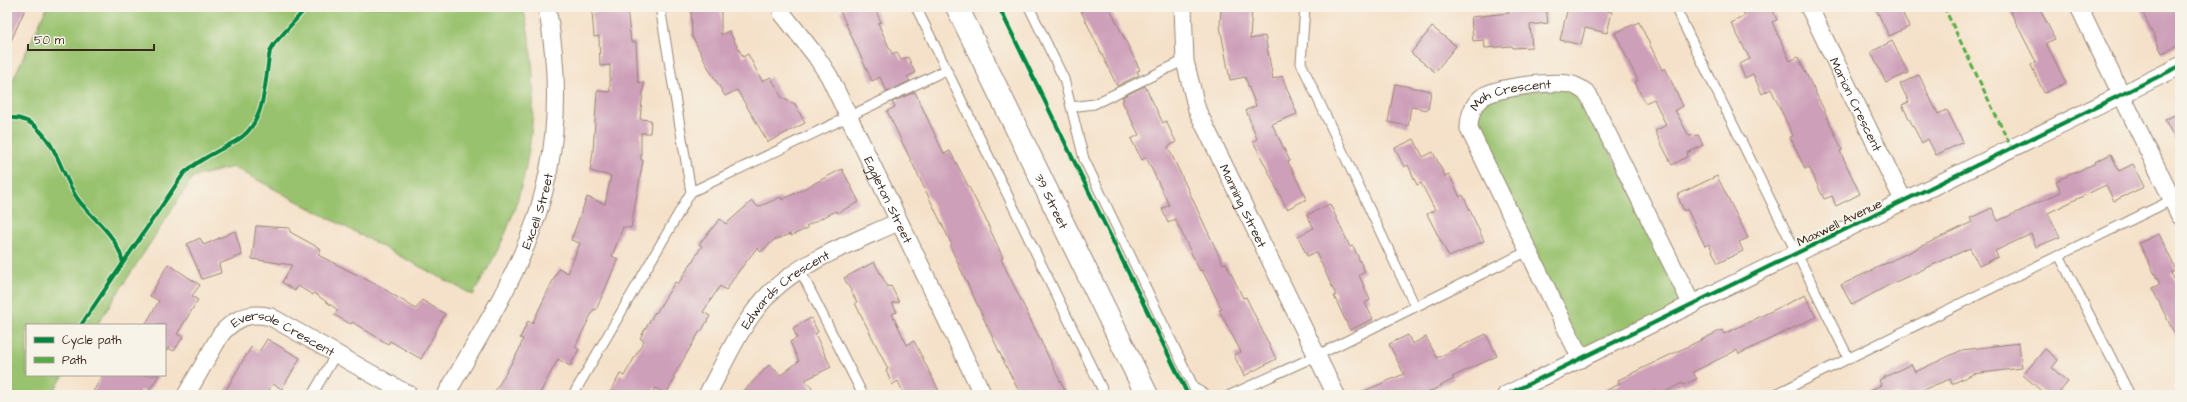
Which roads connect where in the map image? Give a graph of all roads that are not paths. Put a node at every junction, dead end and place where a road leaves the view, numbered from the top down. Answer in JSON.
{"nodes":[{"id":1,"x":547,"y":7,"type":"edge"},
{"id":2,"x":660,"y":7,"type":"edge"},
{"id":3,"x":916,"y":7,"type":"edge"},
{"id":4,"x":957,"y":7,"type":"edge"},
{"id":5,"x":1029,"y":7,"type":"edge"},
{"id":6,"x":1183,"y":7,"type":"edge"},
{"id":7,"x":1305,"y":7,"type":"edge"},
{"id":8,"x":1675,"y":7,"type":"edge"},
{"id":9,"x":1809,"y":7,"type":"edge"},
{"id":10,"x":2078,"y":7,"type":"edge"},
{"id":11,"x":782,"y":13,"type":"dead end"},
{"id":12,"x":1185,"y":60,"type":"junction"},
{"id":13,"x":2180,"y":66,"type":"edge"},
{"id":14,"x":946,"y":70,"type":"junction"},
{"id":15,"x":2122,"y":95,"type":"junction"},
{"id":16,"x":1071,"y":107,"type":"junction"},
{"id":17,"x":848,"y":117,"type":"junction"},
{"id":18,"x":691,"y":192,"type":"junction"},
{"id":19,"x":2176,"y":198,"type":"edge"},
{"id":20,"x":1904,"y":202,"type":"junction"},
{"id":21,"x":2180,"y":216,"type":"edge"},
{"id":22,"x":898,"y":222,"type":"junction"},
{"id":23,"x":1528,"y":251,"type":"junction"},
{"id":24,"x":1797,"y":253,"type":"junction"},
{"id":25,"x":2059,"y":255,"type":"junction"},
{"id":26,"x":800,"y":270,"type":"junction"},
{"id":27,"x":1692,"y":305,"type":"junction"},
{"id":28,"x":1415,"y":306,"type":"junction"},
{"id":29,"x":336,"y":354,"type":"junction"},
{"id":30,"x":1316,"y":356,"type":"junction"},
{"id":31,"x":1581,"y":359,"type":"junction"},
{"id":32,"x":1848,"y":359,"type":"junction"},
{"id":33,"x":861,"y":394,"type":"edge"},
{"id":34,"x":186,"y":395,"type":"edge"},
{"id":35,"x":312,"y":395,"type":"edge"},
{"id":36,"x":409,"y":395,"type":"edge"},
{"id":37,"x":446,"y":395,"type":"edge"},
{"id":38,"x":573,"y":395,"type":"edge"},
{"id":39,"x":707,"y":395,"type":"edge"},
{"id":40,"x":982,"y":395,"type":"edge"},
{"id":41,"x":1105,"y":395,"type":"edge"},
{"id":42,"x":1147,"y":395,"type":"edge"},
{"id":43,"x":1206,"y":395,"type":"edge"},
{"id":44,"x":1230,"y":395,"type":"edge"},
{"id":45,"x":1336,"y":395,"type":"edge"},
{"id":46,"x":1506,"y":395,"type":"edge"},
{"id":47,"x":1774,"y":395,"type":"edge"},
{"id":48,"x":2130,"y":395,"type":"edge"}],
"edges":[{"from":1,"to":37,"type":"street","name":"Excell Street"},
{"from":2,"to":18,"type":"lane"},
{"from":3,"to":14,"type":"lane"},
{"from":4,"to":42,"type":"street","name":"39 Street"},
{"from":5,"to":16,"type":"lane"},
{"from":6,"to":12,"type":"street","name":"Manning Street"},
{"from":7,"to":28,"type":"lane"},
{"from":8,"to":24,"type":"lane"},
{"from":9,"to":20,"type":"street","name":"Marion Crescent"},
{"from":10,"to":15,"type":"street"},
{"from":11,"to":17,"type":"street","name":"Eggleton Street"},
{"from":12,"to":16,"type":"lane"},
{"from":12,"to":30,"type":"street","name":"Manning Street"},
{"from":13,"to":15,"type":"street","name":"Maxwell Avenue"},
{"from":14,"to":17,"type":"lane"},
{"from":14,"to":41,"type":"lane"},
{"from":15,"to":19,"type":"street"},
{"from":15,"to":20,"type":"street","name":"Maxwell Avenue"},
{"from":16,"to":43,"type":"lane"},
{"from":17,"to":18,"type":"lane"},
{"from":17,"to":22,"type":"street","name":"Eggleton Street"},
{"from":18,"to":38,"type":"lane"},
{"from":19,"to":21,"type":"street"},
{"from":19,"to":25,"type":"lane"},
{"from":20,"to":24,"type":"street","name":"Maxwell Avenue"},
{"from":22,"to":26,"type":"street","name":"Edwards Crescent"},
{"from":22,"to":40,"type":"street","name":"Eggleton Street"},
{"from":23,"to":27,"type":"street","name":"Mah Crescent"},
{"from":23,"to":28,"type":"lane"},
{"from":23,"to":31,"type":"street","name":"Mah Crescent"},
{"from":24,"to":27,"type":"street","name":"Maxwell Avenue"},
{"from":24,"to":32,"type":"lane"},
{"from":25,"to":32,"type":"lane"},
{"from":25,"to":48,"type":"lane"},
{"from":26,"to":33,"type":"lane"},
{"from":26,"to":39,"type":"street","name":"Edwards Crescent"},
{"from":27,"to":31,"type":"street","name":"Maxwell Avenue"},
{"from":28,"to":30,"type":"lane"},
{"from":29,"to":34,"type":"street","name":"Eversole Crescent"},
{"from":29,"to":35,"type":"lane"},
{"from":29,"to":36,"type":"street","name":"Eversole Crescent"},
{"from":30,"to":44,"type":"lane"},
{"from":30,"to":45,"type":"street","name":"Manning Street"},
{"from":31,"to":46,"type":"street","name":"Maxwell Avenue"},
{"from":32,"to":47,"type":"lane"}]}
